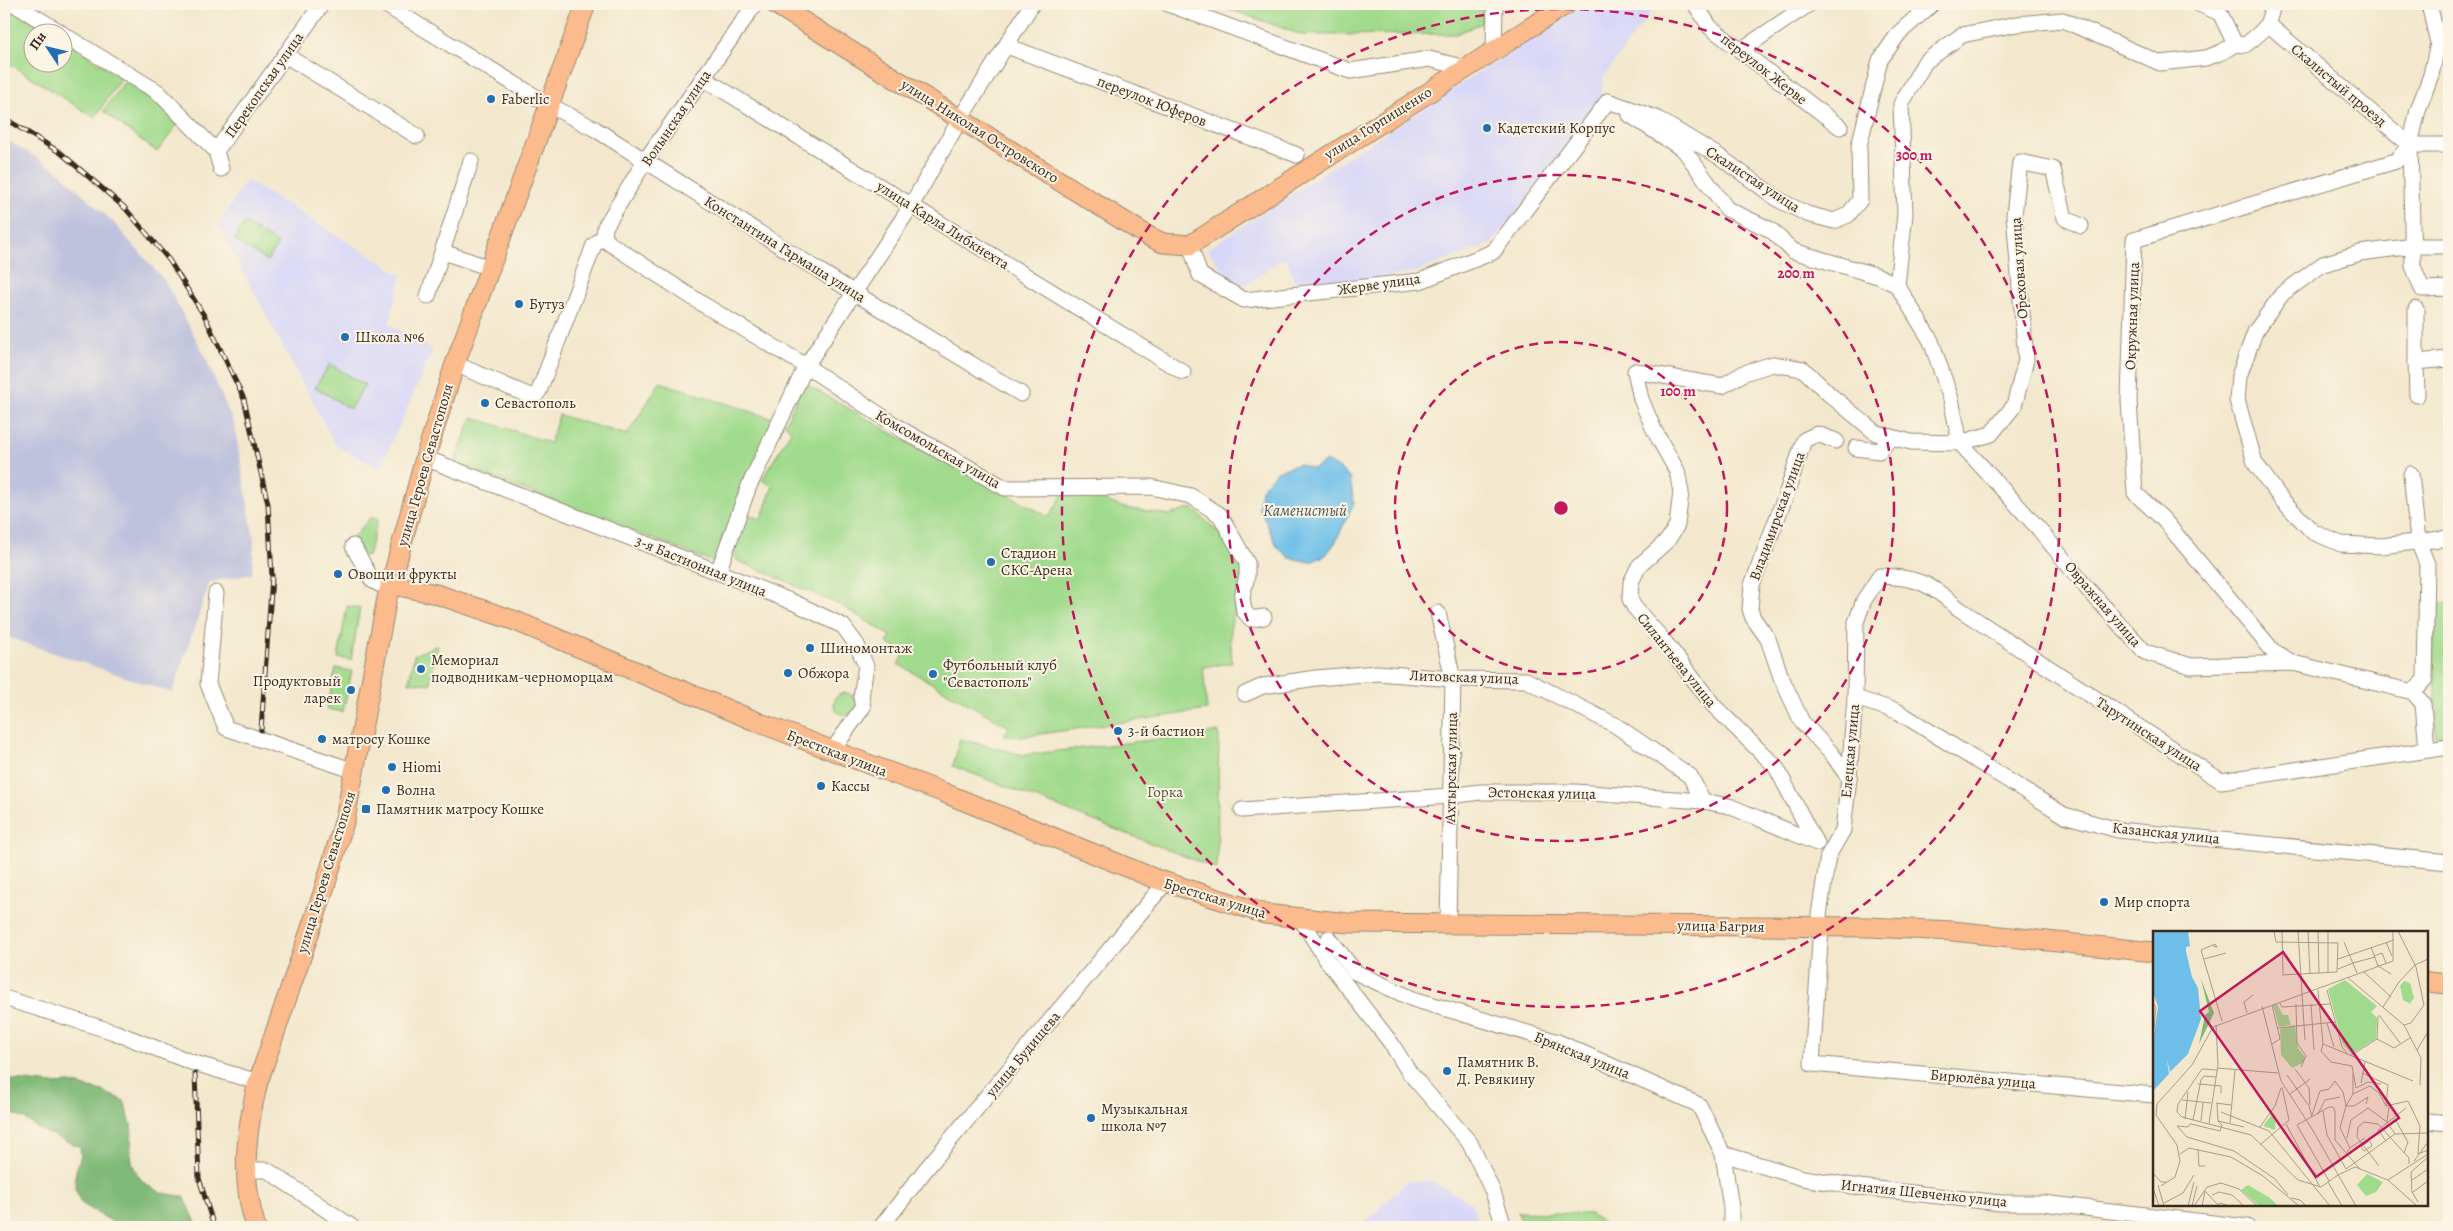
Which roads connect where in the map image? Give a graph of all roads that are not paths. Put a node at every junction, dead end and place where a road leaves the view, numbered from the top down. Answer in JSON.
{"nodes":[{"id":1,"x":14,"y":4,"type":"edge"},
{"id":2,"x":322,"y":4,"type":"edge"},
{"id":3,"x":384,"y":4,"type":"edge"},
{"id":4,"x":586,"y":4,"type":"edge"},
{"id":5,"x":755,"y":4,"type":"edge"},
{"id":6,"x":776,"y":4,"type":"edge"},
{"id":7,"x":1032,"y":4,"type":"edge"},
{"id":8,"x":1168,"y":4,"type":"edge"},
{"id":9,"x":1495,"y":4,"type":"edge"},
{"id":10,"x":1567,"y":4,"type":"edge"},
{"id":11,"x":1695,"y":4,"type":"edge"},
{"id":12,"x":1809,"y":4,"type":"edge"},
{"id":13,"x":1932,"y":4,"type":"edge"},
{"id":14,"x":2199,"y":4,"type":"edge"},
{"id":15,"x":2273,"y":4,"type":"edge"},
{"id":16,"x":2429,"y":4,"type":"edge"},
{"id":17,"x":43,"y":22,"type":"edge"},
{"id":18,"x":2269,"y":25,"type":"junction"},
{"id":19,"x":72,"y":40,"type":"edge"},
{"id":20,"x":2444,"y":43,"type":"edge"},
{"id":21,"x":2234,"y":44,"type":"junction"},
{"id":22,"x":1007,"y":46,"type":"junction"},
{"id":23,"x":1494,"y":50,"type":"junction"},
{"id":24,"x":1741,"y":50,"type":"junction"},
{"id":25,"x":285,"y":55,"type":"junction"},
{"id":26,"x":1466,"y":68,"type":"junction"},
{"id":27,"x":703,"y":78,"type":"junction"},
{"id":28,"x":1608,"y":101,"type":"junction"},
{"id":29,"x":549,"y":105,"type":"junction"},
{"id":30,"x":960,"y":120,"type":"junction"},
{"id":31,"x":1840,"y":127,"type":"dead end"},
{"id":32,"x":417,"y":136,"type":"dead end"},
{"id":33,"x":2410,"y":145,"type":"junction"},
{"id":34,"x":2449,"y":145,"type":"edge"},
{"id":35,"x":216,"y":151,"type":"junction"},
{"id":36,"x":1297,"y":155,"type":"dead end"},
{"id":37,"x":471,"y":161,"type":"dead end"},
{"id":38,"x":645,"y":161,"type":"junction"},
{"id":39,"x":221,"y":169,"type":"dead end"},
{"id":40,"x":911,"y":206,"type":"junction"},
{"id":41,"x":2081,"y":226,"type":"dead end"},
{"id":42,"x":604,"y":236,"type":"junction"},
{"id":43,"x":1190,"y":244,"type":"junction"},
{"id":44,"x":2414,"y":246,"type":"junction"},
{"id":45,"x":2449,"y":246,"type":"edge"},
{"id":46,"x":443,"y":252,"type":"junction"},
{"id":47,"x":490,"y":268,"type":"junction"},
{"id":48,"x":1896,"y":285,"type":"junction"},
{"id":49,"x":2449,"y":288,"type":"edge"},
{"id":50,"x":853,"y":292,"type":"junction"},
{"id":51,"x":428,"y":296,"type":"dead end"},
{"id":52,"x":2416,"y":309,"type":"dead end"},
{"id":53,"x":2449,"y":359,"type":"edge"},
{"id":54,"x":2416,"y":362,"type":"junction"},
{"id":55,"x":455,"y":364,"type":"junction"},
{"id":56,"x":806,"y":366,"type":"junction"},
{"id":57,"x":1183,"y":372,"type":"dead end"},
{"id":58,"x":1021,"y":394,"type":"dead end"},
{"id":59,"x":2417,"y":396,"type":"dead end"},
{"id":60,"x":1892,"y":437,"type":"junction"},
{"id":61,"x":1836,"y":440,"type":"dead end"},
{"id":62,"x":1960,"y":443,"type":"junction"},
{"id":63,"x":1856,"y":448,"type":"dead end"},
{"id":64,"x":425,"y":458,"type":"junction"},
{"id":65,"x":2411,"y":474,"type":"dead end"},
{"id":66,"x":2449,"y":538,"type":"edge"},
{"id":67,"x":2418,"y":541,"type":"junction"},
{"id":68,"x":352,"y":546,"type":"dead end"},
{"id":69,"x":718,"y":572,"type":"junction"},
{"id":70,"x":1880,"y":576,"type":"joint"},
{"id":71,"x":390,"y":584,"type":"junction"},
{"id":72,"x":216,"y":593,"type":"dead end"},
{"id":73,"x":1438,"y":613,"type":"dead end"},
{"id":74,"x":1264,"y":617,"type":"dead end"},
{"id":75,"x":2293,"y":663,"type":"junction"},
{"id":76,"x":1453,"y":679,"type":"junction"},
{"id":77,"x":2413,"y":692,"type":"junction"},
{"id":78,"x":1245,"y":694,"type":"dead end"},
{"id":79,"x":1855,"y":698,"type":"junction"},
{"id":80,"x":2449,"y":747,"type":"edge"},
{"id":81,"x":2427,"y":749,"type":"junction"},
{"id":82,"x":832,"y":751,"type":"junction"},
{"id":83,"x":355,"y":771,"type":"junction"},
{"id":84,"x":1849,"y":778,"type":"junction"},
{"id":85,"x":1450,"y":796,"type":"junction"},
{"id":86,"x":1703,"y":801,"type":"junction"},
{"id":87,"x":1242,"y":810,"type":"dead end"},
{"id":88,"x":1814,"y":840,"type":"junction"},
{"id":89,"x":1828,"y":856,"type":"junction"},
{"id":90,"x":2449,"y":862,"type":"edge"},
{"id":91,"x":1166,"y":882,"type":"junction"},
{"id":92,"x":1293,"y":919,"type":"junction"},
{"id":93,"x":1448,"y":923,"type":"junction"},
{"id":94,"x":1821,"y":927,"type":"junction"},
{"id":95,"x":1329,"y":938,"type":"dead end"},
{"id":96,"x":2153,"y":952,"type":"edge"},
{"id":97,"x":2428,"y":982,"type":"edge"},
{"id":98,"x":2449,"y":984,"type":"edge"},
{"id":99,"x":4,"y":998,"type":"edge"},
{"id":100,"x":1812,"y":1064,"type":"joint"},
{"id":101,"x":258,"y":1082,"type":"junction"},
{"id":102,"x":2153,"y":1095,"type":"edge"},
{"id":103,"x":2428,"y":1120,"type":"edge"},
{"id":104,"x":2449,"y":1123,"type":"edge"},
{"id":105,"x":1723,"y":1154,"type":"junction"},
{"id":106,"x":246,"y":1170,"type":"junction"},
{"id":107,"x":256,"y":1227,"type":"edge"},
{"id":108,"x":352,"y":1227,"type":"edge"},
{"id":109,"x":881,"y":1227,"type":"edge"},
{"id":110,"x":1504,"y":1227,"type":"edge"},
{"id":111,"x":1731,"y":1227,"type":"edge"},
{"id":112,"x":2247,"y":1227,"type":"edge"}],
"edges":[{"from":1,"to":17,"type":"street"},
{"from":2,"to":25,"type":"street","name":"Перекопская улица"},
{"from":3,"to":29,"type":"street","name":"Константина Гармаша улица"},
{"from":4,"to":29,"type":"main road","name":"улица Героев Севастополя"},
{"from":5,"to":27,"type":"street","name":"Волынская улица"},
{"from":6,"to":30,"type":"main road","name":"улица Николая Островского"},
{"from":7,"to":22,"type":"street"},
{"from":8,"to":26,"type":"street"},
{"from":9,"to":23,"type":"street"},
{"from":10,"to":23,"type":"main road","name":"улица Горпищенко"},
{"from":11,"to":24,"type":"street","name":"переулок Жерве"},
{"from":12,"to":24,"type":"street"},
{"from":13,"to":28,"type":"street","name":"Скалистая улица"},
{"from":14,"to":21,"type":"street"},
{"from":15,"to":18,"type":"street"},
{"from":16,"to":20,"type":"street"},
{"from":18,"to":21,"type":"street"},
{"from":18,"to":33,"type":"street","name":"Скалистый проезд"},
{"from":19,"to":35,"type":"street"},
{"from":20,"to":33,"type":"street"},
{"from":21,"to":48,"type":"street"},
{"from":22,"to":30,"type":"street"},
{"from":22,"to":36,"type":"street","name":"переулок Юферов"},
{"from":23,"to":26,"type":"main road","name":"улица Горпищенко"},
{"from":24,"to":31,"type":"street","name":"переулок Жерве"},
{"from":25,"to":32,"type":"street"},
{"from":25,"to":35,"type":"street","name":"Перекопская улица"},
{"from":26,"to":43,"type":"main road","name":"улица Горпищенко"},
{"from":27,"to":38,"type":"street","name":"Волынская улица"},
{"from":27,"to":40,"type":"street","name":"улица Карла Либкнехта"},
{"from":28,"to":43,"type":"street","name":"Жерве улица"},
{"from":28,"to":48,"type":"street"},
{"from":29,"to":38,"type":"street","name":"Константина Гармаша улица"},
{"from":29,"to":47,"type":"main road","name":"улица Героев Севастополя"},
{"from":30,"to":40,"type":"street"},
{"from":30,"to":43,"type":"main road","name":"улица Николая Островского"},
{"from":33,"to":34,"type":"street"},
{"from":33,"to":44,"type":"street"},
{"from":33,"to":75,"type":"street","name":"Окружная улица"},
{"from":35,"to":39,"type":"street","name":"Перекопская улица"},
{"from":37,"to":46,"type":"street"},
{"from":38,"to":42,"type":"street","name":"Волынская улица"},
{"from":38,"to":50,"type":"street","name":"Константина Гармаша улица"},
{"from":40,"to":50,"type":"street"},
{"from":40,"to":57,"type":"street","name":"улица Карла Либкнехта"},
{"from":41,"to":62,"type":"street","name":"Ореховая улица"},
{"from":42,"to":55,"type":"street","name":"Волынская улица"},
{"from":42,"to":56,"type":"street","name":"Комсомольская улица"},
{"from":44,"to":45,"type":"street"},
{"from":44,"to":49,"type":"street"},
{"from":44,"to":67,"type":"street"},
{"from":46,"to":47,"type":"street"},
{"from":46,"to":51,"type":"street"},
{"from":47,"to":55,"type":"main road","name":"улица Героев Севастополя"},
{"from":48,"to":62,"type":"street"},
{"from":50,"to":56,"type":"street"},
{"from":50,"to":58,"type":"street","name":"Константина Гармаша улица"},
{"from":52,"to":54,"type":"street"},
{"from":53,"to":54,"type":"street"},
{"from":54,"to":59,"type":"street"},
{"from":55,"to":64,"type":"main road","name":"улица Героев Севастополя"},
{"from":56,"to":69,"type":"street"},
{"from":56,"to":74,"type":"street","name":"Комсомольская улица"},
{"from":60,"to":62,"type":"street","name":"Силантьева улица"},
{"from":60,"to":63,"type":"street"},
{"from":60,"to":88,"type":"street","name":"Силантьева улица"},
{"from":61,"to":84,"type":"street","name":"Владимирская улица"},
{"from":62,"to":75,"type":"street","name":"Овражная улица"},
{"from":64,"to":69,"type":"street","name":"3-я Бастионная улица"},
{"from":64,"to":71,"type":"main road","name":"улица Героев Севастополя"},
{"from":65,"to":67,"type":"street"},
{"from":66,"to":67,"type":"street"},
{"from":67,"to":77,"type":"street"},
{"from":68,"to":71,"type":"street"},
{"from":69,"to":82,"type":"street","name":"3-я Бастионная улица"},
{"from":70,"to":79,"type":"street","name":"Елецкая улица"},
{"from":70,"to":81,"type":"street","name":"Тарутинская улица"},
{"from":71,"to":82,"type":"main road","name":"Брестская улица"},
{"from":71,"to":83,"type":"main road","name":"улица Героев Севастополя"},
{"from":72,"to":83,"type":"street"},
{"from":73,"to":76,"type":"street","name":"Ахтырская улица"},
{"from":75,"to":77,"type":"street"},
{"from":76,"to":78,"type":"street","name":"Литовская улица"},
{"from":76,"to":85,"type":"street","name":"Ахтырская улица"},
{"from":76,"to":86,"type":"street","name":"Литовская улица"},
{"from":77,"to":81,"type":"street"},
{"from":79,"to":84,"type":"street","name":"Елецкая улица"},
{"from":79,"to":90,"type":"street","name":"Казанская улица"},
{"from":80,"to":81,"type":"street","name":"Тарутинская улица"},
{"from":82,"to":91,"type":"main road","name":"Брестская улица"},
{"from":83,"to":101,"type":"main road","name":"улица Героев Севастополя"},
{"from":84,"to":89,"type":"street","name":"Елецкая улица"},
{"from":85,"to":86,"type":"street","name":"Эстонская улица"},
{"from":85,"to":87,"type":"street","name":"Эстонская улица"},
{"from":85,"to":93,"type":"street","name":"Ахтырская улица"},
{"from":86,"to":88,"type":"street","name":"Эстонская улица"},
{"from":88,"to":89,"type":"street","name":"Эстонская улица"},
{"from":89,"to":94,"type":"street","name":"Елецкая улица"},
{"from":91,"to":92,"type":"main road","name":"Брестская улица"},
{"from":91,"to":109,"type":"street","name":"улица Будищева"},
{"from":92,"to":93,"type":"main road","name":"улица Багрия"},
{"from":92,"to":110,"type":"street"},
{"from":93,"to":94,"type":"main road","name":"улица Багрия"},
{"from":94,"to":96,"type":"main road","name":"улица Багрия"},
{"from":94,"to":100,"type":"street","name":"Елецкая улица"},
{"from":95,"to":105,"type":"street","name":"Брянская улица"},
{"from":97,"to":98,"type":"main road"},
{"from":99,"to":101,"type":"street"},
{"from":100,"to":102,"type":"street","name":"Бирюлёва улица"},
{"from":101,"to":106,"type":"main road","name":"улица Героев Севастополя"},
{"from":103,"to":104,"type":"street"},
{"from":105,"to":111,"type":"street","name":"Брянская улица"},
{"from":105,"to":112,"type":"street","name":"Игнатия Шевченко улица"},
{"from":106,"to":107,"type":"main road","name":"улица Героев Севастополя"},
{"from":106,"to":108,"type":"street"}]}
